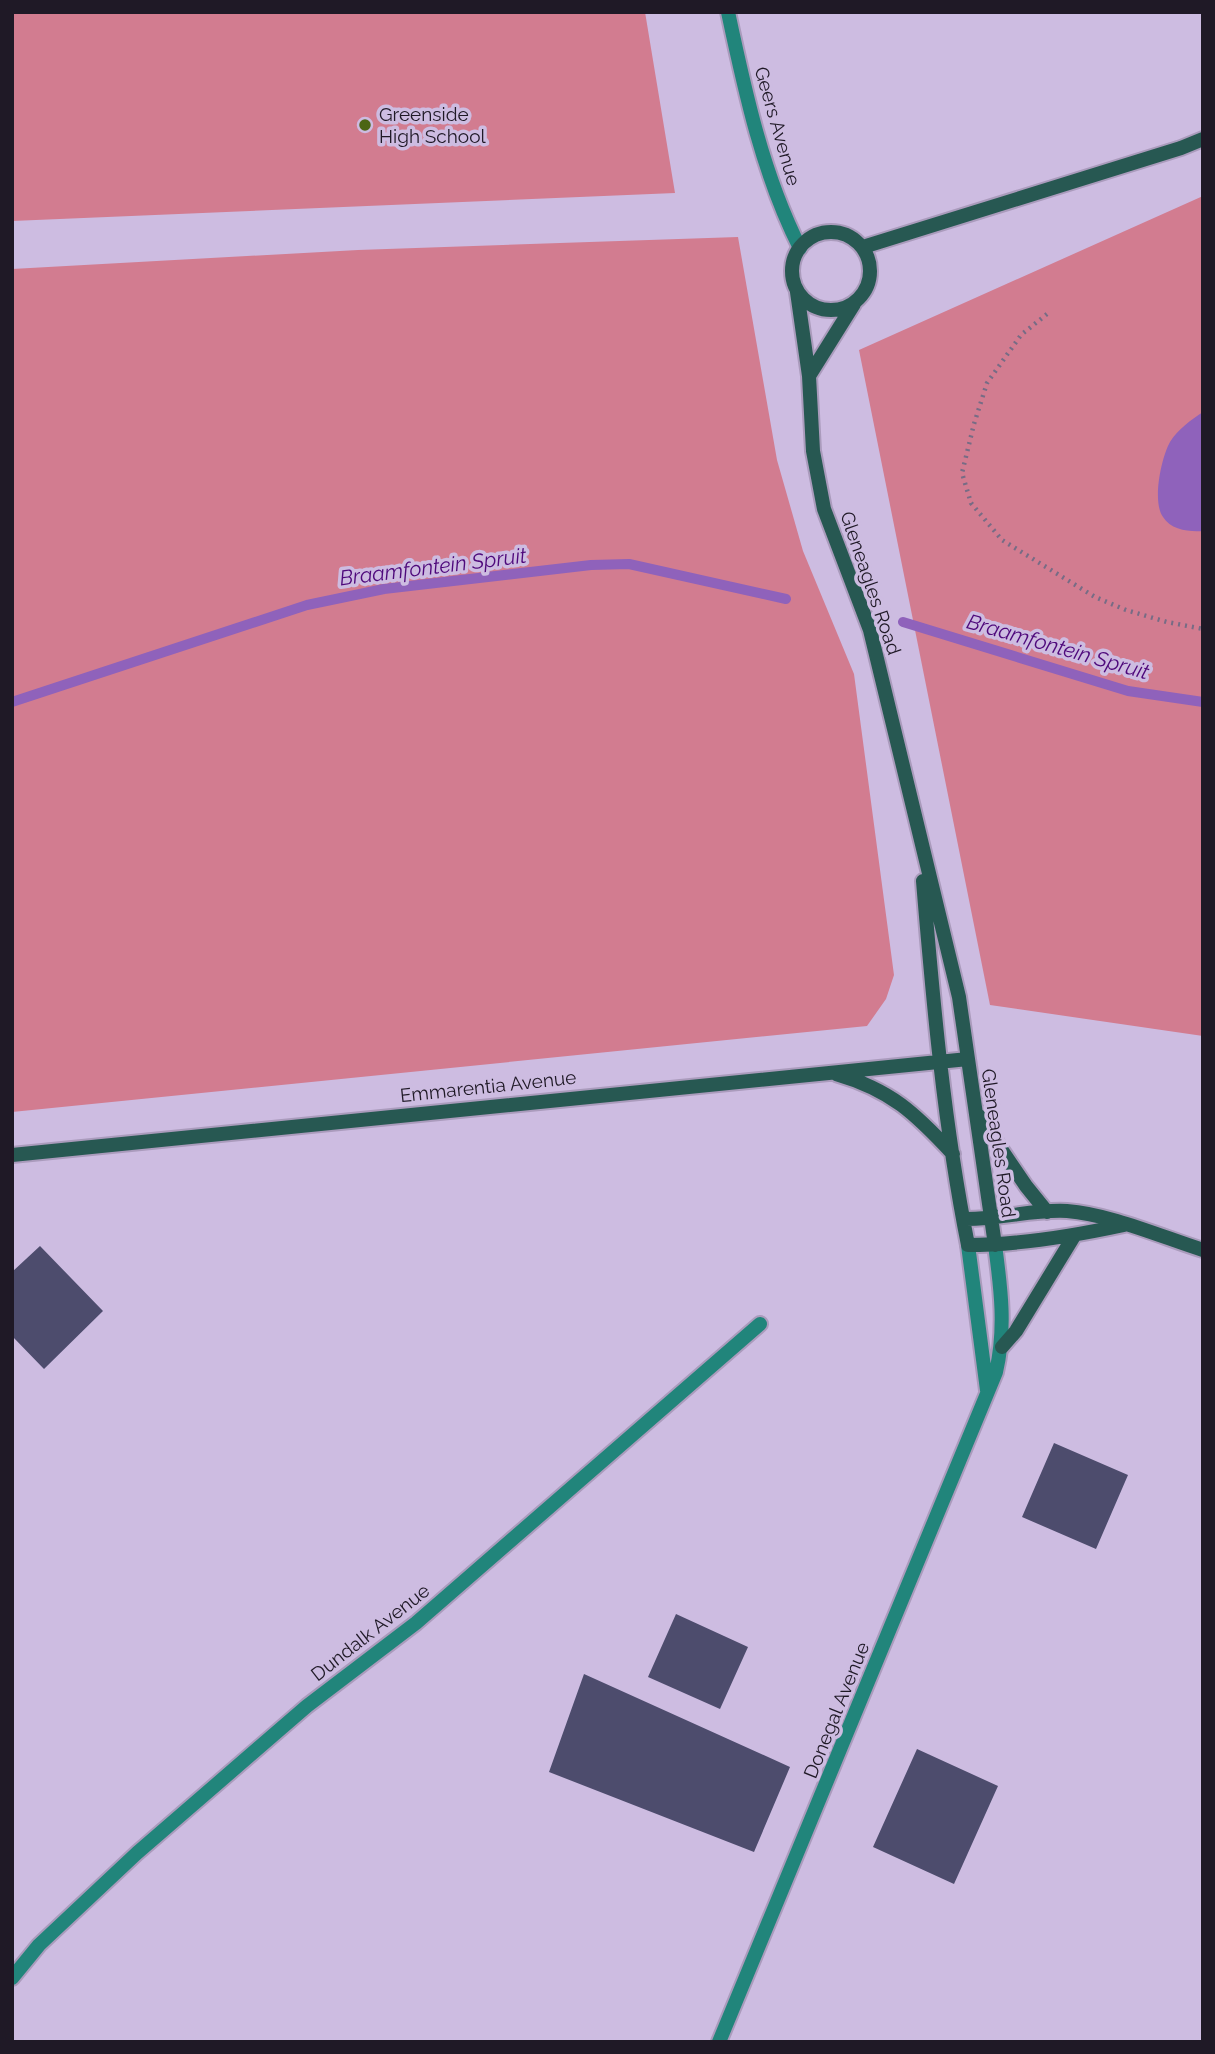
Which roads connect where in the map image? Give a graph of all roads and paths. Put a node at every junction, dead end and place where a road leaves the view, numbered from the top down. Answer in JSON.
{"nodes":[{"id":1,"x":728,"y":12,"type":"edge"},
{"id":2,"x":1203,"y":139,"type":"edge"},
{"id":3,"x":863,"y":247,"type":"junction"},
{"id":4,"x":800,"y":248,"type":"junction"},
{"id":5,"x":797,"y":292,"type":"junction"},
{"id":6,"x":854,"y":304,"type":"junction"},
{"id":7,"x":1047,"y":314,"type":"dead end"},
{"id":8,"x":809,"y":376,"type":"junction"},
{"id":9,"x":1203,"y":629,"type":"edge"},
{"id":10,"x":920,"y":841,"type":"junction"},
{"id":11,"x":968,"y":1059,"type":"junction"},
{"id":12,"x":941,"y":1062,"type":"junction"},
{"id":13,"x":828,"y":1072,"type":"junction"},
{"id":14,"x":975,"y":1111,"type":"junction"},
{"id":15,"x":12,"y":1154,"type":"edge"},
{"id":16,"x":953,"y":1155,"type":"junction"},
{"id":17,"x":1047,"y":1212,"type":"junction"},
{"id":18,"x":963,"y":1219,"type":"junction"},
{"id":19,"x":990,"y":1220,"type":"junction"},
{"id":20,"x":1124,"y":1225,"type":"junction"},
{"id":21,"x":1074,"y":1236,"type":"junction"},
{"id":22,"x":968,"y":1245,"type":"junction"},
{"id":23,"x":995,"y":1245,"type":"junction"},
{"id":24,"x":1203,"y":1250,"type":"edge"},
{"id":25,"x":760,"y":1325,"type":"dead end"},
{"id":26,"x":1002,"y":1347,"type":"junction"},
{"id":27,"x":987,"y":1392,"type":"junction"},
{"id":28,"x":15,"y":1969,"type":"edge"},
{"id":29,"x":719,"y":2042,"type":"edge"}],
"edges":[{"from":1,"to":4,"type":"street","name":"Geers Avenue"},
{"from":2,"to":3,"type":"street"},
{"from":3,"to":4,"type":"street"},
{"from":3,"to":6,"type":"street"},
{"from":4,"to":5,"type":"street"},
{"from":5,"to":6,"type":"street"},
{"from":5,"to":8,"type":"street","name":"Gleneagles Road"},
{"from":6,"to":8,"type":"street"},
{"from":7,"to":9,"type":"path"},
{"from":8,"to":10,"type":"street","name":"Gleneagles Road"},
{"from":10,"to":11,"type":"street","name":"Gleneagles Road"},
{"from":10,"to":12,"type":"street","name":"Gleneagles Road"},
{"from":11,"to":12,"type":"street","name":"Emmarentia Avenue"},
{"from":11,"to":14,"type":"street","name":"Gleneagles Road"},
{"from":12,"to":13,"type":"street","name":"Emmarentia Avenue"},
{"from":12,"to":16,"type":"street","name":"Gleneagles Road"},
{"from":13,"to":15,"type":"street","name":"Emmarentia Avenue"},
{"from":13,"to":16,"type":"street"},
{"from":14,"to":17,"type":"street"},
{"from":14,"to":19,"type":"street","name":"Gleneagles Road"},
{"from":16,"to":18,"type":"street","name":"Gleneagles Road"},
{"from":17,"to":19,"type":"street"},
{"from":17,"to":20,"type":"street"},
{"from":18,"to":19,"type":"street"},
{"from":18,"to":22,"type":"street","name":"Gleneagles Road"},
{"from":19,"to":23,"type":"street","name":"Gleneagles Road"},
{"from":20,"to":21,"type":"street"},
{"from":20,"to":24,"type":"street"},
{"from":21,"to":23,"type":"street"},
{"from":21,"to":26,"type":"street"},
{"from":22,"to":23,"type":"street"},
{"from":22,"to":27,"type":"street","name":"Donegal Avenue"},
{"from":23,"to":26,"type":"street","name":"Donegal Avenue"},
{"from":25,"to":28,"type":"street","name":"Dundalk Avenue"},
{"from":26,"to":27,"type":"street","name":"Donegal Avenue"},
{"from":27,"to":29,"type":"street","name":"Donegal Avenue"}]}
